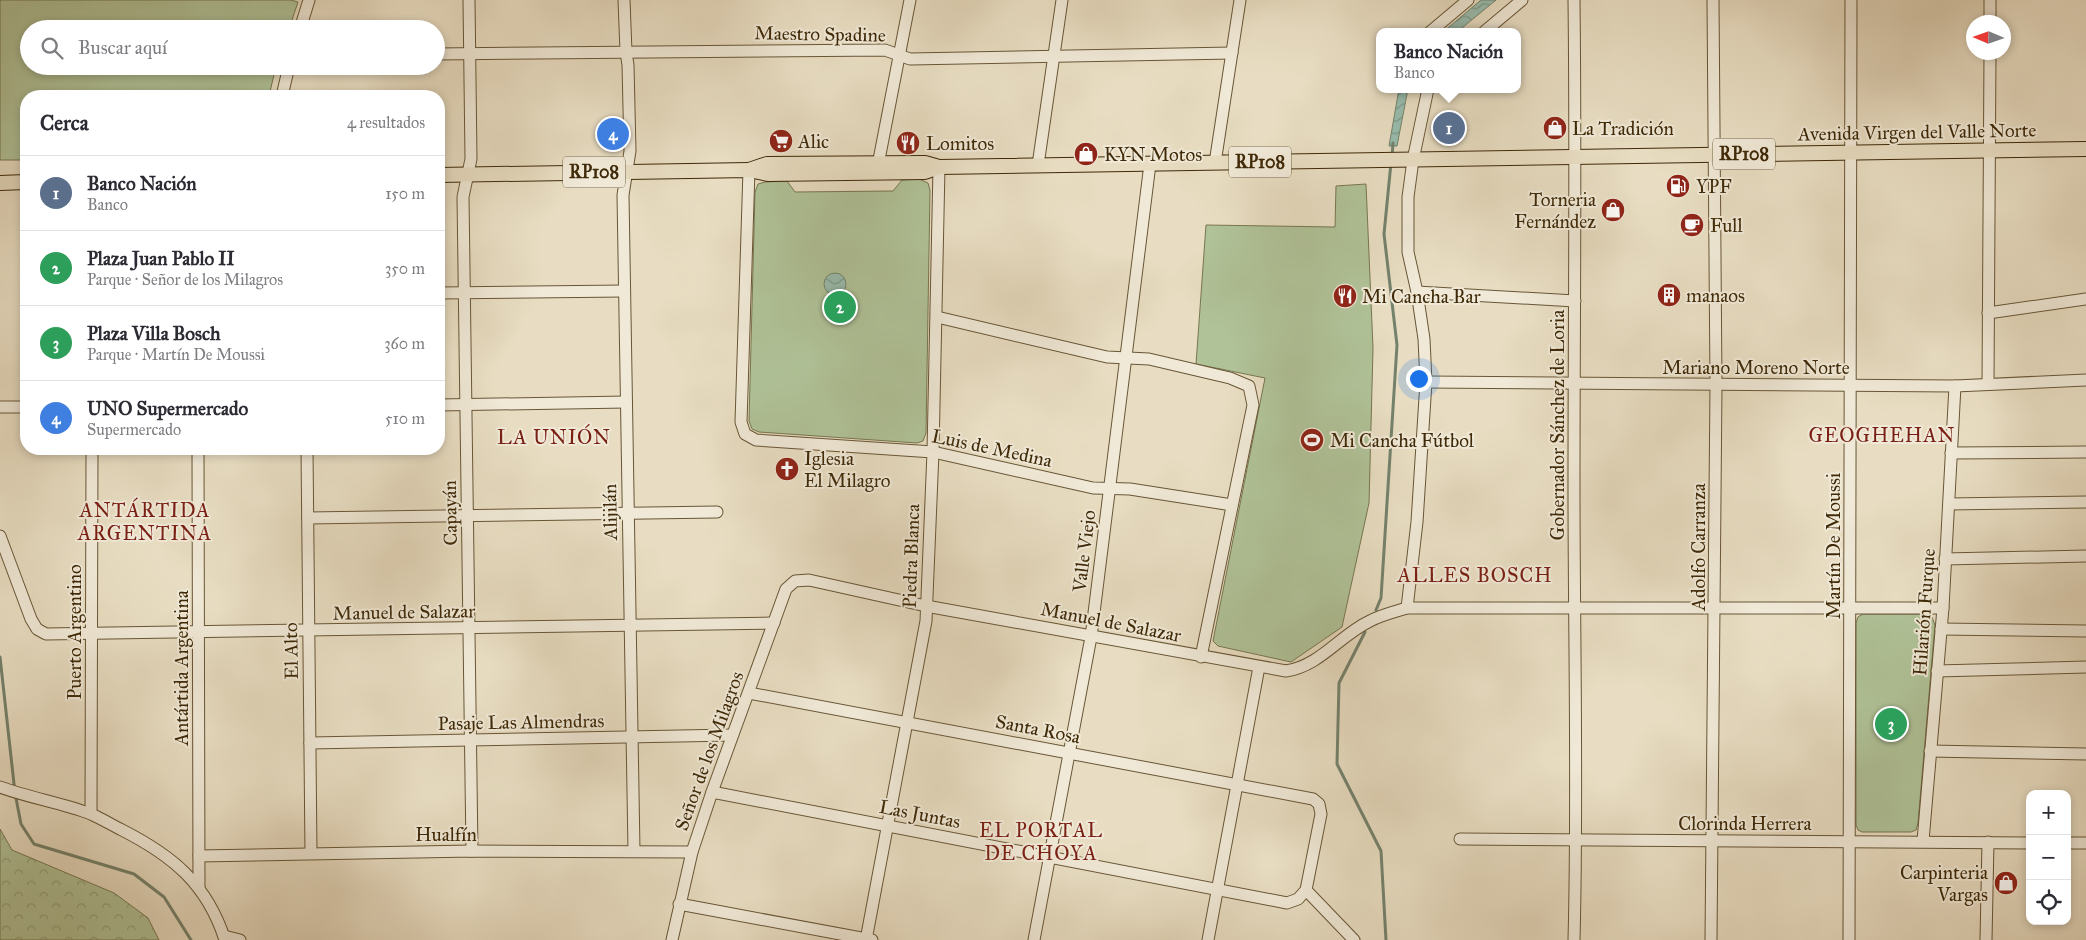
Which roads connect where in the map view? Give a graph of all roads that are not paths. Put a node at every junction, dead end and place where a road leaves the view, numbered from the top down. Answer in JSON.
{"nodes":[{"id":1,"x":309,"y":0,"type":"edge"},
{"id":2,"x":469,"y":0,"type":"edge"},
{"id":3,"x":624,"y":0,"type":"edge"},
{"id":4,"x":910,"y":0,"type":"edge"},
{"id":5,"x":1062,"y":0,"type":"edge"},
{"id":6,"x":1240,"y":0,"type":"edge"},
{"id":7,"x":1468,"y":0,"type":"edge"},
{"id":8,"x":1522,"y":0,"type":"edge"},
{"id":9,"x":1574,"y":0,"type":"edge"},
{"id":10,"x":1714,"y":0,"type":"edge"},
{"id":11,"x":1851,"y":0,"type":"edge"},
{"id":12,"x":1990,"y":0,"type":"edge"},
{"id":13,"x":1990,"y":15,"type":"edge"},
{"id":14,"x":303,"y":20,"type":"edge"},
{"id":15,"x":1435,"y":28,"type":"edge"},
{"id":16,"x":1489,"y":28,"type":"edge"},
{"id":17,"x":626,"y":52,"type":"junction"},
{"id":18,"x":1232,"y":53,"type":"junction"},
{"id":19,"x":445,"y":54,"type":"edge"},
{"id":20,"x":470,"y":54,"type":"junction"},
{"id":21,"x":898,"y":54,"type":"junction"},
{"id":22,"x":1053,"y":57,"type":"junction"},
{"id":23,"x":1990,"y":60,"type":"edge"},
{"id":24,"x":287,"y":75,"type":"edge"},
{"id":25,"x":283,"y":90,"type":"edge"},
{"id":26,"x":1427,"y":93,"type":"edge"},
{"id":27,"x":2086,"y":149,"type":"edge"},
{"id":28,"x":1990,"y":150,"type":"junction"},
{"id":29,"x":1850,"y":152,"type":"junction"},
{"id":30,"x":1715,"y":155,"type":"junction"},
{"id":31,"x":1576,"y":157,"type":"junction"},
{"id":32,"x":1407,"y":160,"type":"junction"},
{"id":33,"x":1215,"y":163,"type":"junction"},
{"id":34,"x":1150,"y":164,"type":"junction"},
{"id":35,"x":1038,"y":166,"type":"junction"},
{"id":36,"x":939,"y":167,"type":"junction"},
{"id":37,"x":877,"y":168,"type":"junction"},
{"id":38,"x":749,"y":170,"type":"junction"},
{"id":39,"x":627,"y":172,"type":"junction"},
{"id":40,"x":445,"y":175,"type":"edge"},
{"id":41,"x":469,"y":175,"type":"junction"},
{"id":42,"x":20,"y":182,"type":"edge"},
{"id":43,"x":0,"y":183,"type":"edge"},
{"id":44,"x":624,"y":291,"type":"junction"},
{"id":45,"x":464,"y":292,"type":"junction"},
{"id":46,"x":1417,"y":292,"type":"junction"},
{"id":47,"x":445,"y":293,"type":"edge"},
{"id":48,"x":2086,"y":299,"type":"edge"},
{"id":49,"x":1575,"y":301,"type":"junction"},
{"id":50,"x":1988,"y":313,"type":"junction"},
{"id":51,"x":936,"y":317,"type":"junction"},
{"id":52,"x":1127,"y":358,"type":"junction"},
{"id":53,"x":2086,"y":380,"type":"edge"},
{"id":54,"x":1426,"y":382,"type":"junction"},
{"id":55,"x":1574,"y":384,"type":"junction"},
{"id":56,"x":1988,"y":384,"type":"junction"},
{"id":57,"x":1716,"y":385,"type":"junction"},
{"id":58,"x":1850,"y":385,"type":"junction"},
{"id":59,"x":1955,"y":386,"type":"junction"},
{"id":60,"x":626,"y":402,"type":"junction"},
{"id":61,"x":466,"y":404,"type":"junction"},
{"id":62,"x":445,"y":405,"type":"edge"},
{"id":63,"x":0,"y":407,"type":"edge"},
{"id":64,"x":20,"y":407,"type":"edge"},
{"id":65,"x":933,"y":452,"type":"junction"},
{"id":66,"x":2086,"y":452,"type":"edge"},
{"id":67,"x":1952,"y":453,"type":"junction"},
{"id":68,"x":92,"y":455,"type":"edge"},
{"id":69,"x":198,"y":455,"type":"edge"},
{"id":70,"x":307,"y":455,"type":"edge"},
{"id":71,"x":1109,"y":489,"type":"junction"},
{"id":72,"x":2086,"y":502,"type":"edge"},
{"id":73,"x":1949,"y":504,"type":"junction"},
{"id":74,"x":1232,"y":505,"type":"junction"},
{"id":75,"x":716,"y":512,"type":"dead end"},
{"id":76,"x":628,"y":514,"type":"junction"},
{"id":77,"x":468,"y":517,"type":"junction"},
{"id":78,"x":308,"y":518,"type":"junction"},
{"id":79,"x":0,"y":536,"type":"edge"},
{"id":80,"x":2086,"y":556,"type":"edge"},
{"id":81,"x":1945,"y":559,"type":"junction"},
{"id":82,"x":795,"y":581,"type":"joint"},
{"id":83,"x":926,"y":606,"type":"junction"},
{"id":84,"x":1574,"y":606,"type":"junction"},
{"id":85,"x":1715,"y":607,"type":"junction"},
{"id":86,"x":1407,"y":608,"type":"junction"},
{"id":87,"x":1851,"y":608,"type":"junction"},
{"id":88,"x":1943,"y":608,"type":"junction"},
{"id":89,"x":774,"y":623,"type":"junction"},
{"id":90,"x":630,"y":625,"type":"junction"},
{"id":91,"x":470,"y":628,"type":"junction"},
{"id":92,"x":1941,"y":629,"type":"junction"},
{"id":93,"x":308,"y":630,"type":"junction"},
{"id":94,"x":2086,"y":631,"type":"edge"},
{"id":95,"x":199,"y":632,"type":"junction"},
{"id":96,"x":91,"y":633,"type":"junction"},
{"id":97,"x":1091,"y":637,"type":"junction"},
{"id":98,"x":1201,"y":657,"type":"junction"},
{"id":99,"x":1259,"y":667,"type":"junction"},
{"id":100,"x":2086,"y":668,"type":"edge"},
{"id":101,"x":1937,"y":671,"type":"junction"},
{"id":102,"x":748,"y":693,"type":"junction"},
{"id":103,"x":908,"y":722,"type":"junction"},
{"id":104,"x":732,"y":735,"type":"junction"},
{"id":105,"x":632,"y":738,"type":"junction"},
{"id":106,"x":471,"y":740,"type":"junction"},
{"id":107,"x":310,"y":742,"type":"junction"},
{"id":108,"x":1930,"y":751,"type":"junction"},
{"id":109,"x":1069,"y":753,"type":"junction"},
{"id":110,"x":2086,"y":754,"type":"edge"},
{"id":111,"x":1238,"y":785,"type":"junction"},
{"id":112,"x":0,"y":787,"type":"edge"},
{"id":113,"x":712,"y":792,"type":"junction"},
{"id":114,"x":91,"y":814,"type":"junction"},
{"id":115,"x":888,"y":826,"type":"junction"},
{"id":116,"x":1460,"y":840,"type":"dead end"},
{"id":117,"x":1576,"y":840,"type":"junction"},
{"id":118,"x":1712,"y":841,"type":"junction"},
{"id":119,"x":1850,"y":841,"type":"junction"},
{"id":120,"x":1923,"y":841,"type":"junction"},
{"id":121,"x":1988,"y":842,"type":"junction"},
{"id":122,"x":2026,"y":842,"type":"edge"},
{"id":123,"x":2071,"y":843,"type":"edge"},
{"id":124,"x":2086,"y":843,"type":"edge"},
{"id":125,"x":472,"y":851,"type":"junction"},
{"id":126,"x":634,"y":851,"type":"junction"},
{"id":127,"x":692,"y":852,"type":"junction"},
{"id":128,"x":311,"y":853,"type":"junction"},
{"id":129,"x":199,"y":856,"type":"junction"},
{"id":130,"x":1050,"y":856,"type":"junction"},
{"id":131,"x":199,"y":887,"type":"junction"},
{"id":132,"x":1218,"y":889,"type":"junction"},
{"id":133,"x":1306,"y":890,"type":"junction"},
{"id":134,"x":679,"y":904,"type":"junction"},
{"id":135,"x":224,"y":938,"type":"edge"},
{"id":136,"x":240,"y":940,"type":"edge"},
{"id":137,"x":672,"y":940,"type":"edge"},
{"id":138,"x":869,"y":940,"type":"edge"},
{"id":139,"x":1034,"y":940,"type":"edge"},
{"id":140,"x":1208,"y":940,"type":"edge"},
{"id":141,"x":1354,"y":940,"type":"edge"},
{"id":142,"x":1574,"y":940,"type":"edge"},
{"id":143,"x":1711,"y":940,"type":"edge"},
{"id":144,"x":1849,"y":940,"type":"edge"},
{"id":145,"x":1986,"y":940,"type":"edge"}],
"edges":[{"from":1,"to":14,"type":"street"},
{"from":2,"to":20,"type":"street","name":"Capayán"},
{"from":3,"to":17,"type":"street","name":"Alijilán"},
{"from":4,"to":21,"type":"street"},
{"from":5,"to":22,"type":"street"},
{"from":6,"to":18,"type":"street"},
{"from":7,"to":15,"type":"street"},
{"from":8,"to":16,"type":"street"},
{"from":9,"to":31,"type":"street","name":"Gobernador Sánchez de Loria"},
{"from":10,"to":30,"type":"street","name":"Adolfo Carranza"},
{"from":11,"to":29,"type":"street","name":"Martín De Moussi"},
{"from":12,"to":13,"type":"street"},
{"from":17,"to":20,"type":"street","name":"Maestro Spadine"},
{"from":17,"to":21,"type":"street","name":"Maestro Spadine"},
{"from":17,"to":39,"type":"street","name":"Alijilán"},
{"from":18,"to":22,"type":"street","name":"Maestro Spadine"},
{"from":18,"to":33,"type":"street"},
{"from":19,"to":20,"type":"street","name":"Maestro Spadine"},
{"from":20,"to":41,"type":"street","name":"Capayán"},
{"from":21,"to":22,"type":"street","name":"Maestro Spadine"},
{"from":21,"to":37,"type":"street"},
{"from":22,"to":35,"type":"street"},
{"from":23,"to":28,"type":"street"},
{"from":24,"to":25,"type":"street"},
{"from":26,"to":32,"type":"street"},
{"from":27,"to":28,"type":"main road","name":"Avenida Virgen del Valle Norte","number":"RP108"},
{"from":28,"to":29,"type":"main road","name":"Avenida Virgen del Valle Norte","number":"RP108"},
{"from":28,"to":50,"type":"street"},
{"from":29,"to":30,"type":"main road","name":"Avenida Virgen del Valle Norte","number":"RP108"},
{"from":29,"to":58,"type":"street","name":"Martín De Moussi"},
{"from":30,"to":31,"type":"main road","name":"Avenida Virgen del Valle Norte","number":"RP108"},
{"from":30,"to":57,"type":"street","name":"Adolfo Carranza"},
{"from":31,"to":32,"type":"main road","name":"Avenida Virgen del Valle Norte","number":"RP108"},
{"from":31,"to":49,"type":"street","name":"Gobernador Sánchez de Loria"},
{"from":32,"to":33,"type":"main road","name":"Avenida Virgen del Valle Norte","number":"RP108"},
{"from":32,"to":46,"type":"street"},
{"from":33,"to":34,"type":"main road","name":"Avenida Virgen del Valle Norte","number":"RP108"},
{"from":34,"to":35,"type":"main road","name":"Avenida Virgen del Valle Norte","number":"RP108"},
{"from":34,"to":52,"type":"street","name":"Valle Viejo"},
{"from":35,"to":36,"type":"main road","name":"Avenida Virgen del Valle Norte","number":"RP108"},
{"from":36,"to":37,"type":"main road","name":"Avenida Virgen del Valle Norte","number":"RP108"},
{"from":36,"to":51,"type":"street","name":"Piedra Blanca"},
{"from":37,"to":38,"type":"main road","name":"Avenida Virgen del Valle Norte","number":"RP108"},
{"from":38,"to":39,"type":"main road","name":"Avenida Virgen del Valle Norte","number":"RP108"},
{"from":38,"to":65,"type":"street","name":"Luis de Medina"},
{"from":39,"to":41,"type":"main road","name":"Avenida Virgen del Valle Norte","number":"RP108"},
{"from":39,"to":44,"type":"street","name":"Alijilán"},
{"from":40,"to":41,"type":"main road","name":"Avenida Virgen del Valle Norte","number":"RP108"},
{"from":41,"to":45,"type":"street","name":"Capayán"},
{"from":42,"to":43,"type":"main road"},
{"from":44,"to":45,"type":"street"},
{"from":44,"to":60,"type":"street","name":"Alijilán"},
{"from":45,"to":47,"type":"street"},
{"from":45,"to":61,"type":"street","name":"Capayán"},
{"from":46,"to":49,"type":"street"},
{"from":46,"to":54,"type":"street"},
{"from":48,"to":50,"type":"street"},
{"from":49,"to":55,"type":"street","name":"Gobernador Sánchez de Loria"},
{"from":50,"to":56,"type":"street"},
{"from":51,"to":52,"type":"street"},
{"from":51,"to":65,"type":"street","name":"Piedra Blanca"},
{"from":52,"to":71,"type":"street","name":"Valle Viejo"},
{"from":52,"to":74,"type":"street"},
{"from":53,"to":56,"type":"street","name":"Mariano Moreno Norte"},
{"from":54,"to":55,"type":"street","name":"Mariano Moreno Norte"},
{"from":54,"to":86,"type":"street"},
{"from":55,"to":57,"type":"street","name":"Mariano Moreno Norte"},
{"from":55,"to":84,"type":"street","name":"Gobernador Sánchez de Loria"},
{"from":56,"to":59,"type":"street","name":"Mariano Moreno Norte"},
{"from":57,"to":58,"type":"street","name":"Mariano Moreno Norte"},
{"from":57,"to":85,"type":"street","name":"Adolfo Carranza"},
{"from":58,"to":59,"type":"street","name":"Mariano Moreno Norte"},
{"from":58,"to":87,"type":"street","name":"Martín De Moussi"},
{"from":59,"to":67,"type":"street","name":"Hilarión Furque"},
{"from":60,"to":61,"type":"street"},
{"from":60,"to":76,"type":"street","name":"Alijilán"},
{"from":61,"to":62,"type":"street"},
{"from":61,"to":77,"type":"street","name":"Capayán"},
{"from":63,"to":64,"type":"street"},
{"from":65,"to":71,"type":"street","name":"Luis de Medina"},
{"from":65,"to":83,"type":"street","name":"Piedra Blanca"},
{"from":66,"to":67,"type":"street"},
{"from":67,"to":73,"type":"street","name":"Hilarión Furque"},
{"from":68,"to":96,"type":"street","name":"Puerto Argentino"},
{"from":69,"to":95,"type":"street","name":"Antártida Argentina"},
{"from":70,"to":78,"type":"street","name":"El Alto"},
{"from":71,"to":74,"type":"street","name":"Luis de Medina"},
{"from":71,"to":97,"type":"street","name":"Valle Viejo"},
{"from":72,"to":73,"type":"street"},
{"from":73,"to":81,"type":"street","name":"Hilarión Furque"},
{"from":74,"to":98,"type":"street"},
{"from":75,"to":76,"type":"street"},
{"from":76,"to":77,"type":"street"},
{"from":76,"to":90,"type":"street","name":"Alijilán"},
{"from":77,"to":78,"type":"street"},
{"from":77,"to":91,"type":"street","name":"Capayán"},
{"from":78,"to":93,"type":"street","name":"El Alto"},
{"from":79,"to":96,"type":"street","name":"Manuel de Salazar"},
{"from":80,"to":81,"type":"street"},
{"from":81,"to":88,"type":"street","name":"Hilarión Furque"},
{"from":82,"to":83,"type":"street","name":"Manuel de Salazar"},
{"from":82,"to":89,"type":"street","name":"Señor de los Milagros"},
{"from":83,"to":97,"type":"street","name":"Manuel de Salazar"},
{"from":83,"to":103,"type":"street","name":"Piedra Blanca"},
{"from":84,"to":85,"type":"street","name":"Manuel de Salazar"},
{"from":84,"to":86,"type":"street","name":"Manuel de Salazar"},
{"from":84,"to":117,"type":"street","name":"Gobernador Sánchez de Loria"},
{"from":85,"to":87,"type":"street","name":"Manuel de Salazar"},
{"from":85,"to":118,"type":"street","name":"Adolfo Carranza"},
{"from":86,"to":99,"type":"street","name":"Manuel de Salazar"},
{"from":87,"to":88,"type":"street","name":"Manuel de Salazar"},
{"from":87,"to":119,"type":"street","name":"Martín De Moussi"},
{"from":88,"to":92,"type":"street","name":"Hilarión Furque"},
{"from":89,"to":90,"type":"street","name":"Manuel de Salazar"},
{"from":89,"to":102,"type":"street","name":"Señor de los Milagros"},
{"from":90,"to":91,"type":"street","name":"Manuel de Salazar"},
{"from":90,"to":105,"type":"street","name":"Alijilán"},
{"from":91,"to":93,"type":"street","name":"Manuel de Salazar"},
{"from":91,"to":106,"type":"street","name":"Capayán"},
{"from":92,"to":94,"type":"street"},
{"from":92,"to":101,"type":"street","name":"Hilarión Furque"},
{"from":93,"to":95,"type":"street","name":"Manuel de Salazar"},
{"from":93,"to":107,"type":"street","name":"El Alto"},
{"from":95,"to":96,"type":"street","name":"Manuel de Salazar"},
{"from":95,"to":129,"type":"street","name":"Antártida Argentina"},
{"from":96,"to":114,"type":"street","name":"Puerto Argentino"},
{"from":97,"to":98,"type":"street","name":"Manuel de Salazar"},
{"from":97,"to":109,"type":"street","name":"Valle Viejo"},
{"from":98,"to":99,"type":"street","name":"Manuel de Salazar"},
{"from":99,"to":111,"type":"street"},
{"from":100,"to":101,"type":"street"},
{"from":101,"to":108,"type":"street","name":"Hilarión Furque"},
{"from":102,"to":103,"type":"street","name":"Santa Rosa"},
{"from":102,"to":104,"type":"street","name":"Señor de los Milagros"},
{"from":103,"to":109,"type":"street","name":"Santa Rosa"},
{"from":103,"to":115,"type":"street","name":"Piedra Blanca"},
{"from":104,"to":105,"type":"street","name":"Pasaje Las Almendras"},
{"from":104,"to":113,"type":"street","name":"Señor de los Milagros"},
{"from":105,"to":106,"type":"street","name":"Pasaje Las Almendras"},
{"from":105,"to":126,"type":"street","name":"Alijilán"},
{"from":106,"to":107,"type":"street","name":"Pasaje Las Almendras"},
{"from":106,"to":125,"type":"street","name":"Capayán"},
{"from":107,"to":128,"type":"street","name":"El Alto"},
{"from":108,"to":110,"type":"street"},
{"from":108,"to":120,"type":"street","name":"Hilarión Furque"},
{"from":109,"to":111,"type":"street","name":"Santa Rosa"},
{"from":109,"to":130,"type":"street","name":"Valle Viejo"},
{"from":111,"to":132,"type":"street"},
{"from":111,"to":133,"type":"street","name":"Santa Rosa"},
{"from":112,"to":114,"type":"street"},
{"from":113,"to":115,"type":"street","name":"Las Juntas"},
{"from":113,"to":127,"type":"street","name":"Señor de los Milagros"},
{"from":114,"to":131,"type":"street"},
{"from":115,"to":130,"type":"street","name":"Las Juntas"},
{"from":115,"to":138,"type":"street","name":"Piedra Blanca"},
{"from":116,"to":117,"type":"street","name":"Clorinda Herrera"},
{"from":117,"to":118,"type":"street","name":"Clorinda Herrera"},
{"from":117,"to":142,"type":"street","name":"Gobernador Sánchez de Loria"},
{"from":118,"to":119,"type":"street","name":"Clorinda Herrera"},
{"from":118,"to":143,"type":"street","name":"Adolfo Carranza"},
{"from":119,"to":120,"type":"street","name":"Clorinda Herrera"},
{"from":119,"to":144,"type":"street","name":"Martín De Moussi"},
{"from":120,"to":121,"type":"street","name":"Clorinda Herrera"},
{"from":121,"to":122,"type":"street","name":"Clorinda Herrera"},
{"from":121,"to":145,"type":"street"},
{"from":123,"to":124,"type":"street"},
{"from":125,"to":126,"type":"street","name":"Hualfín"},
{"from":125,"to":128,"type":"street","name":"Hualfín"},
{"from":126,"to":127,"type":"street","name":"Hualfín"},
{"from":127,"to":134,"type":"street","name":"Señor de los Milagros"},
{"from":128,"to":129,"type":"street","name":"Hualfín"},
{"from":129,"to":131,"type":"street","name":"Antártida Argentina"},
{"from":130,"to":132,"type":"street","name":"Las Juntas"},
{"from":130,"to":139,"type":"street","name":"Valle Viejo"},
{"from":131,"to":135,"type":"street"},
{"from":132,"to":133,"type":"street","name":"Las Juntas"},
{"from":132,"to":140,"type":"street"},
{"from":133,"to":141,"type":"street"},
{"from":134,"to":137,"type":"street","name":"Señor de los Milagros"},
{"from":134,"to":138,"type":"street"},
{"from":135,"to":136,"type":"street"}]}
